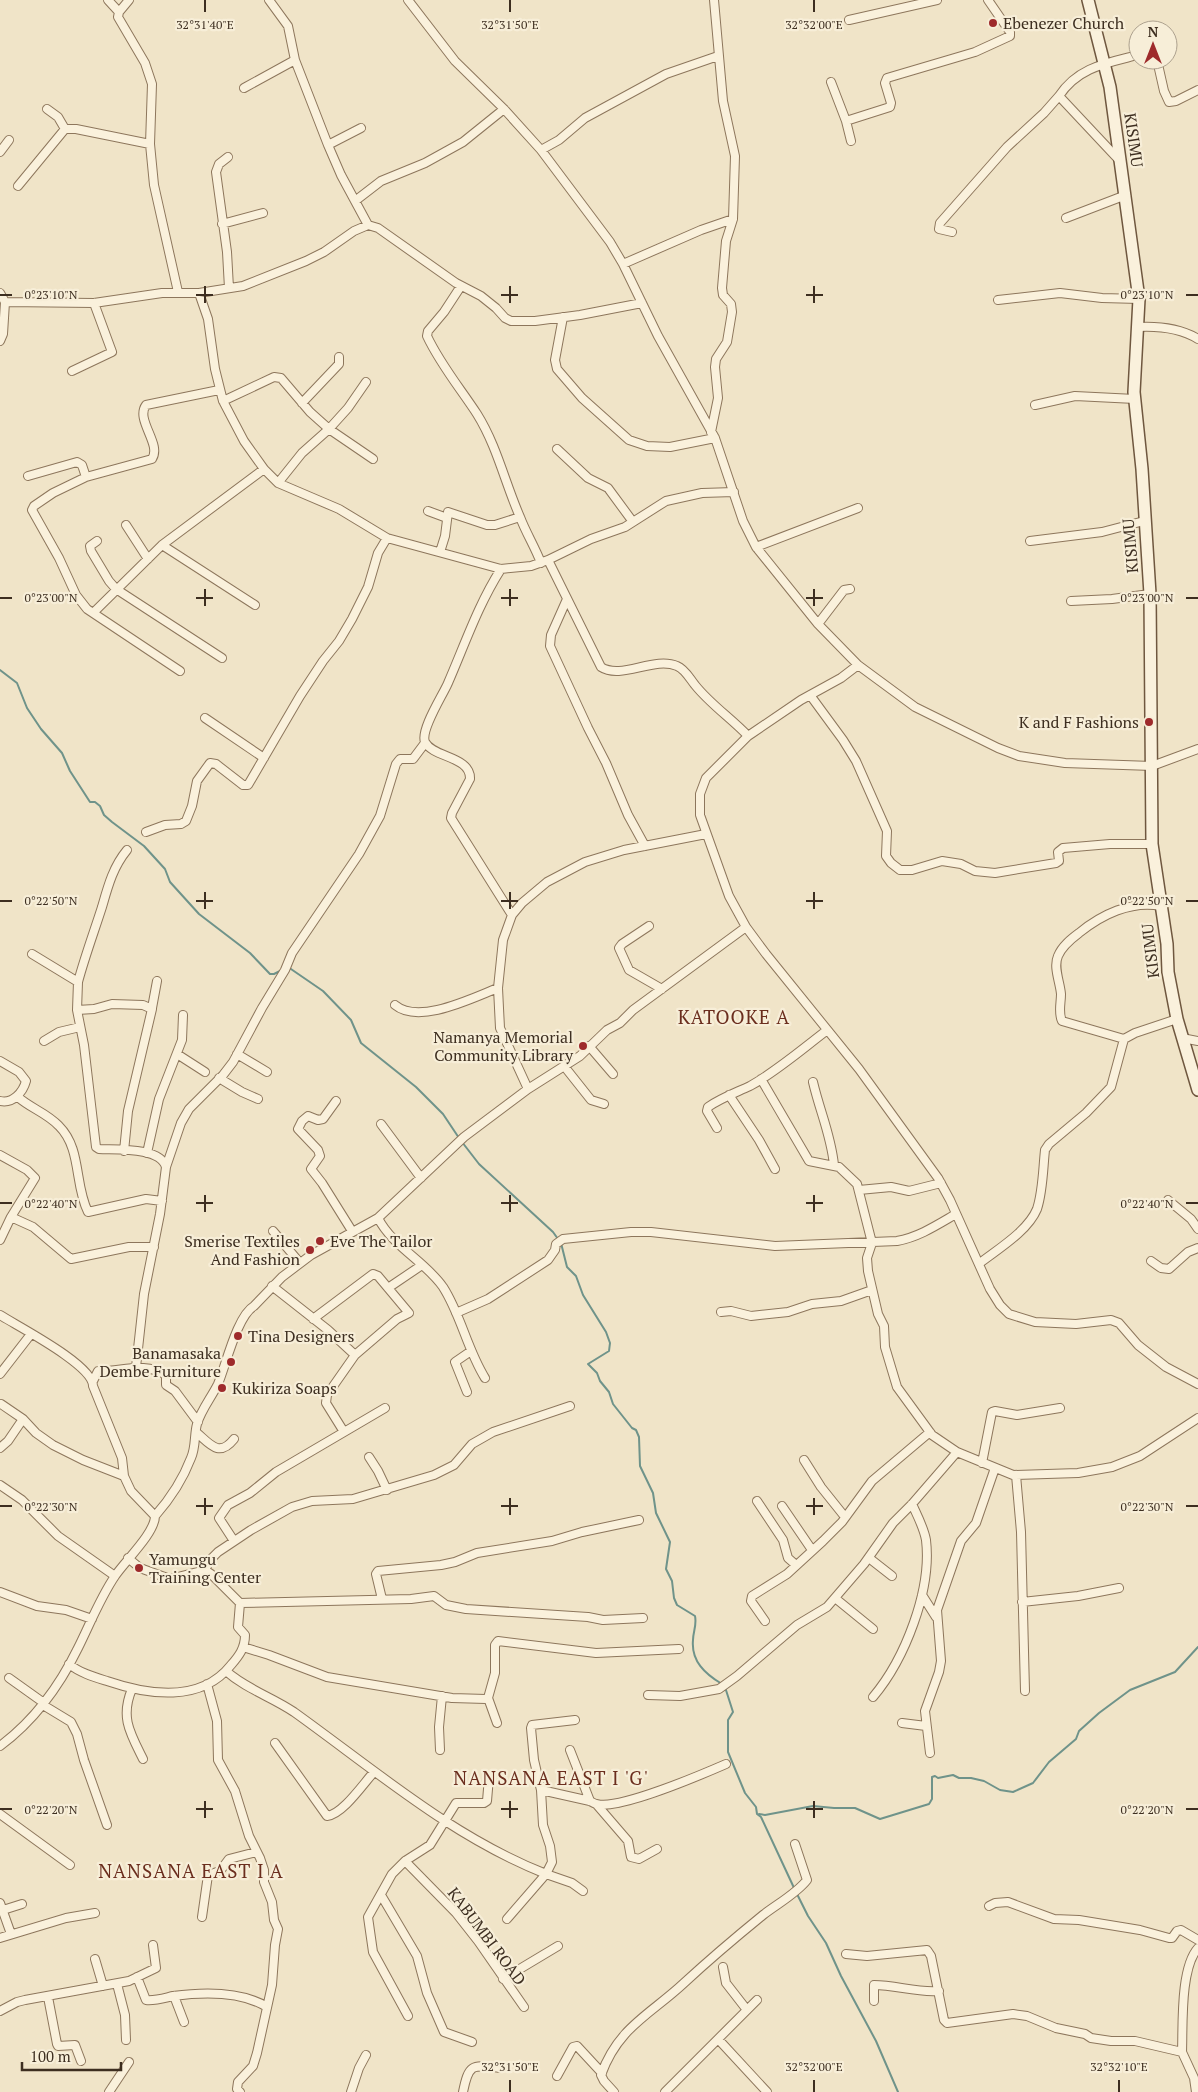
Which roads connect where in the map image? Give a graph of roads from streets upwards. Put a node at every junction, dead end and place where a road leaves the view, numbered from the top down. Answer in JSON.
{"nodes":[{"id":1,"x":108,"y":0,"type":"edge"},
{"id":2,"x":129,"y":0,"type":"edge"},
{"id":3,"x":270,"y":0,"type":"edge"},
{"id":4,"x":408,"y":0,"type":"edge"},
{"id":5,"x":714,"y":0,"type":"edge"},
{"id":6,"x":937,"y":0,"type":"edge"},
{"id":7,"x":988,"y":0,"type":"edge"},
{"id":8,"x":1088,"y":0,"type":"edge"},
{"id":9,"x":119,"y":12,"type":"junction"},
{"id":10,"x":849,"y":20,"type":"dead end"},
{"id":11,"x":718,"y":56,"type":"junction"},
{"id":12,"x":1128,"y":58,"type":"edge"},
{"id":13,"x":295,"y":60,"type":"junction"},
{"id":14,"x":1106,"y":63,"type":"junction"},
{"id":15,"x":1159,"y":70,"type":"edge"},
{"id":16,"x":831,"y":82,"type":"dead end"},
{"id":17,"x":244,"y":88,"type":"dead end"},
{"id":18,"x":1198,"y":90,"type":"edge"},
{"id":19,"x":1059,"y":96,"type":"junction"},
{"id":20,"x":47,"y":109,"type":"dead end"},
{"id":21,"x":504,"y":109,"type":"junction"},
{"id":22,"x":846,"y":121,"type":"junction"},
{"id":23,"x":361,"y":128,"type":"dead end"},
{"id":24,"x":65,"y":129,"type":"junction"},
{"id":25,"x":9,"y":140,"type":"dead end"},
{"id":26,"x":851,"y":141,"type":"dead end"},
{"id":27,"x":150,"y":144,"type":"junction"},
{"id":28,"x":328,"y":145,"type":"junction"},
{"id":29,"x":541,"y":150,"type":"junction"},
{"id":30,"x":0,"y":152,"type":"edge"},
{"id":31,"x":228,"y":157,"type":"dead end"},
{"id":32,"x":1121,"y":162,"type":"junction"},
{"id":33,"x":18,"y":186,"type":"dead end"},
{"id":34,"x":1126,"y":195,"type":"junction"},
{"id":35,"x":355,"y":201,"type":"junction"},
{"id":36,"x":263,"y":213,"type":"dead end"},
{"id":37,"x":1066,"y":218,"type":"dead end"},
{"id":38,"x":732,"y":219,"type":"junction"},
{"id":39,"x":222,"y":224,"type":"junction"},
{"id":40,"x":368,"y":225,"type":"junction"},
{"id":41,"x":952,"y":232,"type":"dead end"},
{"id":42,"x":623,"y":264,"type":"junction"},
{"id":43,"x":461,"y":286,"type":"junction"},
{"id":44,"x":229,"y":288,"type":"junction"},
{"id":45,"x":178,"y":292,"type":"junction"},
{"id":46,"x":0,"y":293,"type":"edge"},
{"id":47,"x":199,"y":293,"type":"junction"},
{"id":48,"x":1139,"y":299,"type":"junction"},
{"id":49,"x":998,"y":300,"type":"dead end"},
{"id":50,"x":5,"y":302,"type":"junction"},
{"id":51,"x":94,"y":303,"type":"junction"},
{"id":52,"x":642,"y":303,"type":"junction"},
{"id":53,"x":563,"y":318,"type":"junction"},
{"id":54,"x":1138,"y":327,"type":"junction"},
{"id":55,"x":1198,"y":338,"type":"edge"},
{"id":56,"x":0,"y":341,"type":"edge"},
{"id":57,"x":338,"y":357,"type":"dead end"},
{"id":58,"x":72,"y":371,"type":"dead end"},
{"id":59,"x":366,"y":382,"type":"dead end"},
{"id":60,"x":219,"y":390,"type":"junction"},
{"id":61,"x":1135,"y":399,"type":"junction"},
{"id":62,"x":223,"y":401,"type":"junction"},
{"id":63,"x":302,"y":403,"type":"junction"},
{"id":64,"x":1035,"y":405,"type":"dead end"},
{"id":65,"x":329,"y":429,"type":"junction"},
{"id":66,"x":713,"y":435,"type":"junction"},
{"id":67,"x":557,"y":449,"type":"dead end"},
{"id":68,"x":373,"y":459,"type":"dead end"},
{"id":69,"x":264,"y":469,"type":"junction"},
{"id":70,"x":28,"y":476,"type":"dead end"},
{"id":71,"x":86,"y":477,"type":"junction"},
{"id":72,"x":278,"y":483,"type":"junction"},
{"id":73,"x":734,"y":492,"type":"junction"},
{"id":74,"x":858,"y":508,"type":"dead end"},
{"id":75,"x":428,"y":510,"type":"dead end"},
{"id":76,"x":520,"y":517,"type":"junction"},
{"id":77,"x":447,"y":518,"type":"junction"},
{"id":78,"x":1144,"y":521,"type":"junction"},
{"id":79,"x":633,"y":522,"type":"junction"},
{"id":80,"x":126,"y":525,"type":"dead end"},
{"id":81,"x":387,"y":538,"type":"junction"},
{"id":82,"x":97,"y":541,"type":"dead end"},
{"id":83,"x":1030,"y":541,"type":"dead end"},
{"id":84,"x":162,"y":545,"type":"junction"},
{"id":85,"x":756,"y":547,"type":"junction"},
{"id":86,"x":440,"y":552,"type":"junction"},
{"id":87,"x":148,"y":559,"type":"junction"},
{"id":88,"x":544,"y":561,"type":"junction"},
{"id":89,"x":501,"y":568,"type":"junction"},
{"id":90,"x":850,"y":589,"type":"dead end"},
{"id":91,"x":116,"y":590,"type":"junction"},
{"id":92,"x":1150,"y":594,"type":"junction"},
{"id":93,"x":567,"y":599,"type":"junction"},
{"id":94,"x":1072,"y":601,"type":"dead end"},
{"id":95,"x":255,"y":605,"type":"dead end"},
{"id":96,"x":93,"y":613,"type":"junction"},
{"id":97,"x":818,"y":624,"type":"junction"},
{"id":98,"x":222,"y":658,"type":"dead end"},
{"id":99,"x":858,"y":665,"type":"junction"},
{"id":100,"x":180,"y":671,"type":"dead end"},
{"id":101,"x":810,"y":696,"type":"junction"},
{"id":102,"x":205,"y":718,"type":"dead end"},
{"id":103,"x":748,"y":736,"type":"junction"},
{"id":104,"x":425,"y":743,"type":"junction"},
{"id":105,"x":1198,"y":748,"type":"edge"},
{"id":106,"x":264,"y":758,"type":"junction"},
{"id":107,"x":1152,"y":766,"type":"junction"},
{"id":108,"x":146,"y":832,"type":"dead end"},
{"id":109,"x":706,"y":834,"type":"junction"},
{"id":110,"x":1152,"y":844,"type":"junction"},
{"id":111,"x":645,"y":846,"type":"junction"},
{"id":112,"x":127,"y":850,"type":"dead end"},
{"id":113,"x":1161,"y":906,"type":"junction"},
{"id":114,"x":512,"y":915,"type":"junction"},
{"id":115,"x":649,"y":926,"type":"dead end"},
{"id":116,"x":746,"y":927,"type":"junction"},
{"id":117,"x":32,"y":954,"type":"dead end"},
{"id":118,"x":157,"y":981,"type":"dead end"},
{"id":119,"x":78,"y":982,"type":"junction"},
{"id":120,"x":498,"y":988,"type":"junction"},
{"id":121,"x":662,"y":990,"type":"junction"},
{"id":122,"x":395,"y":1005,"type":"dead end"},
{"id":123,"x":152,"y":1008,"type":"junction"},
{"id":124,"x":77,"y":1010,"type":"junction"},
{"id":125,"x":183,"y":1015,"type":"dead end"},
{"id":126,"x":1177,"y":1019,"type":"junction"},
{"id":127,"x":80,"y":1027,"type":"junction"},
{"id":128,"x":826,"y":1031,"type":"junction"},
{"id":129,"x":1124,"y":1038,"type":"junction"},
{"id":130,"x":1182,"y":1038,"type":"junction"},
{"id":131,"x":44,"y":1041,"type":"dead end"},
{"id":132,"x":1198,"y":1041,"type":"edge"},
{"id":133,"x":590,"y":1046,"type":"junction"},
{"id":134,"x":177,"y":1054,"type":"junction"},
{"id":135,"x":237,"y":1054,"type":"junction"},
{"id":136,"x":0,"y":1061,"type":"edge"},
{"id":137,"x":564,"y":1066,"type":"junction"},
{"id":138,"x":206,"y":1072,"type":"dead end"},
{"id":139,"x":267,"y":1072,"type":"dead end"},
{"id":140,"x":613,"y":1074,"type":"dead end"},
{"id":141,"x":219,"y":1078,"type":"junction"},
{"id":142,"x":761,"y":1079,"type":"junction"},
{"id":143,"x":813,"y":1082,"type":"dead end"},
{"id":144,"x":528,"y":1089,"type":"junction"},
{"id":145,"x":1198,"y":1090,"type":"edge"},
{"id":146,"x":729,"y":1095,"type":"junction"},
{"id":147,"x":18,"y":1097,"type":"junction"},
{"id":148,"x":258,"y":1099,"type":"dead end"},
{"id":149,"x":0,"y":1101,"type":"edge"},
{"id":150,"x":336,"y":1102,"type":"dead end"},
{"id":151,"x":604,"y":1104,"type":"dead end"},
{"id":152,"x":381,"y":1124,"type":"dead end"},
{"id":153,"x":717,"y":1128,"type":"dead end"},
{"id":154,"x":124,"y":1150,"type":"junction"},
{"id":155,"x":147,"y":1153,"type":"junction"},
{"id":156,"x":0,"y":1155,"type":"edge"},
{"id":157,"x":834,"y":1165,"type":"junction"},
{"id":158,"x":166,"y":1167,"type":"junction"},
{"id":159,"x":775,"y":1169,"type":"dead end"},
{"id":160,"x":421,"y":1178,"type":"junction"},
{"id":161,"x":941,"y":1183,"type":"junction"},
{"id":162,"x":859,"y":1190,"type":"junction"},
{"id":163,"x":1168,"y":1200,"type":"dead end"},
{"id":164,"x":162,"y":1201,"type":"junction"},
{"id":165,"x":956,"y":1214,"type":"junction"},
{"id":166,"x":11,"y":1217,"type":"junction"},
{"id":167,"x":378,"y":1218,"type":"junction"},
{"id":168,"x":1198,"y":1229,"type":"edge"},
{"id":169,"x":273,"y":1231,"type":"dead end"},
{"id":170,"x":352,"y":1231,"type":"junction"},
{"id":171,"x":1,"y":1234,"type":"edge"},
{"id":172,"x":872,"y":1243,"type":"junction"},
{"id":173,"x":154,"y":1247,"type":"junction"},
{"id":174,"x":1198,"y":1248,"type":"edge"},
{"id":175,"x":1151,"y":1261,"type":"dead end"},
{"id":176,"x":300,"y":1263,"type":"junction"},
{"id":177,"x":980,"y":1263,"type":"junction"},
{"id":178,"x":422,"y":1265,"type":"junction"},
{"id":179,"x":272,"y":1286,"type":"junction"},
{"id":180,"x":388,"y":1288,"type":"junction"},
{"id":181,"x":872,"y":1290,"type":"junction"},
{"id":182,"x":721,"y":1312,"type":"dead end"},
{"id":183,"x":456,"y":1313,"type":"junction"},
{"id":184,"x":0,"y":1316,"type":"edge"},
{"id":185,"x":313,"y":1319,"type":"junction"},
{"id":186,"x":31,"y":1334,"type":"junction"},
{"id":187,"x":471,"y":1351,"type":"junction"},
{"id":188,"x":355,"y":1354,"type":"junction"},
{"id":189,"x":136,"y":1367,"type":"junction"},
{"id":190,"x":0,"y":1374,"type":"edge"},
{"id":191,"x":484,"y":1378,"type":"dead end"},
{"id":192,"x":93,"y":1381,"type":"junction"},
{"id":193,"x":1198,"y":1384,"type":"edge"},
{"id":194,"x":467,"y":1392,"type":"dead end"},
{"id":195,"x":1,"y":1404,"type":"edge"},
{"id":196,"x":570,"y":1406,"type":"dead end"},
{"id":197,"x":384,"y":1408,"type":"dead end"},
{"id":198,"x":1060,"y":1408,"type":"dead end"},
{"id":199,"x":1198,"y":1418,"type":"edge"},
{"id":200,"x":23,"y":1419,"type":"junction"},
{"id":201,"x":198,"y":1422,"type":"junction"},
{"id":202,"x":196,"y":1432,"type":"junction"},
{"id":203,"x":344,"y":1432,"type":"junction"},
{"id":204,"x":930,"y":1432,"type":"junction"},
{"id":205,"x":234,"y":1438,"type":"dead end"},
{"id":206,"x":0,"y":1448,"type":"edge"},
{"id":207,"x":957,"y":1452,"type":"junction"},
{"id":208,"x":368,"y":1457,"type":"dead end"},
{"id":209,"x":804,"y":1460,"type":"dead end"},
{"id":210,"x":982,"y":1463,"type":"junction"},
{"id":211,"x":995,"y":1468,"type":"junction"},
{"id":212,"x":1016,"y":1475,"type":"junction"},
{"id":213,"x":124,"y":1476,"type":"junction"},
{"id":214,"x":0,"y":1485,"type":"edge"},
{"id":215,"x":387,"y":1490,"type":"junction"},
{"id":216,"x":757,"y":1502,"type":"dead end"},
{"id":217,"x":912,"y":1504,"type":"junction"},
{"id":218,"x":782,"y":1506,"type":"dead end"},
{"id":219,"x":155,"y":1516,"type":"junction"},
{"id":220,"x":845,"y":1517,"type":"junction"},
{"id":221,"x":639,"y":1520,"type":"dead end"},
{"id":222,"x":234,"y":1542,"type":"junction"},
{"id":223,"x":812,"y":1550,"type":"junction"},
{"id":224,"x":128,"y":1558,"type":"junction"},
{"id":225,"x":869,"y":1558,"type":"junction"},
{"id":226,"x":796,"y":1565,"type":"junction"},
{"id":227,"x":205,"y":1570,"type":"junction"},
{"id":228,"x":115,"y":1576,"type":"junction"},
{"id":229,"x":892,"y":1576,"type":"dead end"},
{"id":230,"x":1119,"y":1588,"type":"dead end"},
{"id":231,"x":0,"y":1592,"type":"edge"},
{"id":232,"x":922,"y":1596,"type":"junction"},
{"id":233,"x":835,"y":1598,"type":"junction"},
{"id":234,"x":382,"y":1599,"type":"junction"},
{"id":235,"x":1022,"y":1602,"type":"junction"},
{"id":236,"x":240,"y":1603,"type":"junction"},
{"id":237,"x":643,"y":1618,"type":"dead end"},
{"id":238,"x":92,"y":1619,"type":"junction"},
{"id":239,"x":765,"y":1621,"type":"dead end"},
{"id":240,"x":938,"y":1622,"type":"junction"},
{"id":241,"x":873,"y":1629,"type":"dead end"},
{"id":242,"x":243,"y":1647,"type":"junction"},
{"id":243,"x":678,"y":1649,"type":"dead end"},
{"id":244,"x":70,"y":1664,"type":"junction"},
{"id":245,"x":226,"y":1672,"type":"junction"},
{"id":246,"x":8,"y":1678,"type":"dead end"},
{"id":247,"x":207,"y":1684,"type":"junction"},
{"id":248,"x":132,"y":1689,"type":"junction"},
{"id":249,"x":1025,"y":1691,"type":"dead end"},
{"id":250,"x":442,"y":1696,"type":"junction"},
{"id":251,"x":648,"y":1696,"type":"dead end"},
{"id":252,"x":873,"y":1697,"type":"dead end"},
{"id":253,"x":488,"y":1698,"type":"junction"},
{"id":254,"x":44,"y":1704,"type":"junction"},
{"id":255,"x":575,"y":1720,"type":"dead end"},
{"id":256,"x":497,"y":1723,"type":"dead end"},
{"id":257,"x":902,"y":1723,"type":"dead end"},
{"id":258,"x":926,"y":1726,"type":"junction"},
{"id":259,"x":275,"y":1743,"type":"dead end"},
{"id":260,"x":0,"y":1746,"type":"edge"},
{"id":261,"x":440,"y":1750,"type":"dead end"},
{"id":262,"x":570,"y":1750,"type":"dead end"},
{"id":263,"x":930,"y":1753,"type":"dead end"},
{"id":264,"x":143,"y":1759,"type":"dead end"},
{"id":265,"x":726,"y":1764,"type":"dead end"},
{"id":266,"x":374,"y":1772,"type":"junction"},
{"id":267,"x":489,"y":1777,"type":"dead end"},
{"id":268,"x":541,"y":1790,"type":"junction"},
{"id":269,"x":594,"y":1803,"type":"junction"},
{"id":270,"x":0,"y":1814,"type":"edge"},
{"id":271,"x":445,"y":1820,"type":"junction"},
{"id":272,"x":107,"y":1825,"type":"dead end"},
{"id":273,"x":795,"y":1844,"type":"dead end"},
{"id":274,"x":658,"y":1849,"type":"dead end"},
{"id":275,"x":256,"y":1852,"type":"junction"},
{"id":276,"x":404,"y":1861,"type":"junction"},
{"id":277,"x":70,"y":1865,"type":"dead end"},
{"id":278,"x":546,"y":1874,"type":"junction"},
{"id":279,"x":583,"y":1891,"type":"dead end"},
{"id":280,"x":381,"y":1895,"type":"junction"},
{"id":281,"x":22,"y":1904,"type":"dead end"},
{"id":282,"x":1,"y":1906,"type":"edge"},
{"id":283,"x":989,"y":1906,"type":"dead end"},
{"id":284,"x":95,"y":1913,"type":"dead end"},
{"id":285,"x":202,"y":1917,"type":"dead end"},
{"id":286,"x":507,"y":1919,"type":"dead end"},
{"id":287,"x":12,"y":1934,"type":"junction"},
{"id":288,"x":0,"y":1938,"type":"edge"},
{"id":289,"x":1198,"y":1940,"type":"edge"},
{"id":290,"x":153,"y":1945,"type":"dead end"},
{"id":291,"x":558,"y":1946,"type":"dead end"},
{"id":292,"x":1198,"y":1948,"type":"edge"},
{"id":293,"x":846,"y":1954,"type":"dead end"},
{"id":294,"x":95,"y":1959,"type":"dead end"},
{"id":295,"x":723,"y":1967,"type":"dead end"},
{"id":296,"x":137,"y":1977,"type":"junction"},
{"id":297,"x":503,"y":1978,"type":"junction"},
{"id":298,"x":117,"y":1984,"type":"junction"},
{"id":299,"x":103,"y":1986,"type":"junction"},
{"id":300,"x":939,"y":1991,"type":"junction"},
{"id":301,"x":48,"y":1996,"type":"junction"},
{"id":302,"x":174,"y":1996,"type":"junction"},
{"id":303,"x":757,"y":2000,"type":"dead end"},
{"id":304,"x":874,"y":2001,"type":"dead end"},
{"id":305,"x":267,"y":2008,"type":"junction"},
{"id":306,"x":524,"y":2008,"type":"dead end"},
{"id":307,"x":748,"y":2010,"type":"junction"},
{"id":308,"x":0,"y":2011,"type":"edge"},
{"id":309,"x":408,"y":2016,"type":"dead end"},
{"id":310,"x":184,"y":2022,"type":"dead end"},
{"id":311,"x":718,"y":2039,"type":"junction"},
{"id":312,"x":126,"y":2040,"type":"dead end"},
{"id":313,"x":472,"y":2042,"type":"dead end"},
{"id":314,"x":1182,"y":2052,"type":"junction"},
{"id":315,"x":366,"y":2055,"type":"dead end"},
{"id":316,"x":80,"y":2061,"type":"dead end"},
{"id":317,"x":129,"y":2062,"type":"dead end"},
{"id":318,"x":501,"y":2068,"type":"dead end"},
{"id":319,"x":602,"y":2073,"type":"junction"},
{"id":320,"x":557,"y":2076,"type":"dead end"},
{"id":321,"x":610,"y":2091,"type":"edge"},
{"id":322,"x":109,"y":2092,"type":"edge"},
{"id":323,"x":240,"y":2092,"type":"edge"},
{"id":324,"x":351,"y":2092,"type":"edge"},
{"id":325,"x":463,"y":2092,"type":"edge"},
{"id":326,"x":665,"y":2092,"type":"edge"},
{"id":327,"x":767,"y":2092,"type":"edge"},
{"id":328,"x":1196,"y":2092,"type":"edge"}],
"edges":[{"from":1,"to":9,"type":"street"},
{"from":2,"to":9,"type":"street"},
{"from":3,"to":13,"type":"street"},
{"from":4,"to":21,"type":"street"},
{"from":5,"to":11,"type":"street"},
{"from":6,"to":10,"type":"street"},
{"from":7,"to":22,"type":"street"},
{"from":8,"to":14,"type":"street","name":"KISIMU"},
{"from":9,"to":27,"type":"street"},
{"from":11,"to":29,"type":"street"},
{"from":11,"to":38,"type":"street"},
{"from":12,"to":14,"type":"street"},
{"from":13,"to":17,"type":"street"},
{"from":13,"to":28,"type":"street"},
{"from":14,"to":19,"type":"street"},
{"from":14,"to":32,"type":"street","name":"KISIMU"},
{"from":15,"to":18,"type":"street"},
{"from":16,"to":22,"type":"street"},
{"from":19,"to":32,"type":"street"},
{"from":19,"to":41,"type":"street"},
{"from":20,"to":24,"type":"street"},
{"from":21,"to":29,"type":"street"},
{"from":21,"to":35,"type":"street"},
{"from":22,"to":26,"type":"street"},
{"from":23,"to":28,"type":"street"},
{"from":24,"to":27,"type":"street"},
{"from":24,"to":33,"type":"street"},
{"from":25,"to":30,"type":"street"},
{"from":27,"to":45,"type":"street"},
{"from":28,"to":35,"type":"street"},
{"from":29,"to":42,"type":"street"},
{"from":31,"to":39,"type":"street"},
{"from":32,"to":34,"type":"street","name":"KISIMU"},
{"from":34,"to":37,"type":"street"},
{"from":34,"to":48,"type":"street","name":"KISIMU"},
{"from":35,"to":40,"type":"street"},
{"from":36,"to":39,"type":"street"},
{"from":38,"to":42,"type":"street"},
{"from":38,"to":66,"type":"street"},
{"from":39,"to":44,"type":"street"},
{"from":40,"to":43,"type":"street"},
{"from":40,"to":44,"type":"street"},
{"from":42,"to":52,"type":"street"},
{"from":43,"to":53,"type":"street"},
{"from":43,"to":76,"type":"street"},
{"from":44,"to":47,"type":"street"},
{"from":45,"to":47,"type":"street"},
{"from":45,"to":51,"type":"street"},
{"from":46,"to":50,"type":"street"},
{"from":47,"to":60,"type":"street"},
{"from":48,"to":49,"type":"street"},
{"from":48,"to":54,"type":"street","name":"KISIMU"},
{"from":50,"to":51,"type":"street"},
{"from":50,"to":56,"type":"street"},
{"from":51,"to":58,"type":"street"},
{"from":52,"to":53,"type":"street"},
{"from":52,"to":66,"type":"street"},
{"from":53,"to":66,"type":"street"},
{"from":54,"to":55,"type":"street"},
{"from":54,"to":61,"type":"street","name":"KISIMU"},
{"from":57,"to":63,"type":"street"},
{"from":59,"to":65,"type":"street"},
{"from":60,"to":62,"type":"street"},
{"from":60,"to":71,"type":"street"},
{"from":61,"to":64,"type":"street"},
{"from":61,"to":78,"type":"street","name":"KISIMU"},
{"from":62,"to":63,"type":"street"},
{"from":62,"to":69,"type":"street"},
{"from":63,"to":65,"type":"street"},
{"from":65,"to":68,"type":"street"},
{"from":65,"to":72,"type":"street"},
{"from":66,"to":73,"type":"street"},
{"from":67,"to":79,"type":"street"},
{"from":69,"to":72,"type":"street"},
{"from":69,"to":84,"type":"street"},
{"from":70,"to":71,"type":"street"},
{"from":71,"to":96,"type":"street"},
{"from":72,"to":81,"type":"street"},
{"from":73,"to":79,"type":"street"},
{"from":73,"to":85,"type":"street"},
{"from":74,"to":85,"type":"street"},
{"from":75,"to":77,"type":"street"},
{"from":76,"to":77,"type":"street"},
{"from":76,"to":88,"type":"street"},
{"from":77,"to":86,"type":"street"},
{"from":78,"to":83,"type":"street"},
{"from":78,"to":92,"type":"street","name":"KISIMU"},
{"from":79,"to":88,"type":"street"},
{"from":80,"to":87,"type":"street"},
{"from":81,"to":86,"type":"street"},
{"from":81,"to":106,"type":"street"},
{"from":82,"to":91,"type":"street"},
{"from":84,"to":87,"type":"street"},
{"from":84,"to":95,"type":"street"},
{"from":85,"to":97,"type":"street"},
{"from":86,"to":89,"type":"street"},
{"from":87,"to":91,"type":"street"},
{"from":88,"to":89,"type":"street"},
{"from":88,"to":93,"type":"street"},
{"from":89,"to":104,"type":"street"},
{"from":90,"to":97,"type":"street"},
{"from":91,"to":96,"type":"street"},
{"from":91,"to":98,"type":"street"},
{"from":92,"to":94,"type":"street"},
{"from":92,"to":107,"type":"street","name":"KISIMU"},
{"from":93,"to":103,"type":"street"},
{"from":93,"to":111,"type":"street"},
{"from":96,"to":100,"type":"street"},
{"from":97,"to":99,"type":"street"},
{"from":99,"to":101,"type":"street"},
{"from":99,"to":107,"type":"street"},
{"from":101,"to":103,"type":"street"},
{"from":101,"to":110,"type":"street"},
{"from":102,"to":106,"type":"street"},
{"from":103,"to":109,"type":"street"},
{"from":104,"to":114,"type":"street"},
{"from":104,"to":135,"type":"street"},
{"from":105,"to":107,"type":"street"},
{"from":106,"to":108,"type":"street"},
{"from":107,"to":110,"type":"street","name":"KISIMU"},
{"from":109,"to":111,"type":"street"},
{"from":109,"to":116,"type":"street"},
{"from":110,"to":113,"type":"street","name":"KISIMU"},
{"from":111,"to":114,"type":"street"},
{"from":112,"to":119,"type":"street"},
{"from":113,"to":126,"type":"street","name":"KISIMU"},
{"from":113,"to":129,"type":"street"},
{"from":114,"to":120,"type":"street"},
{"from":115,"to":121,"type":"street"},
{"from":116,"to":121,"type":"street"},
{"from":116,"to":128,"type":"street"},
{"from":117,"to":119,"type":"street"},
{"from":118,"to":123,"type":"street"},
{"from":119,"to":124,"type":"street"},
{"from":120,"to":122,"type":"street"},
{"from":120,"to":144,"type":"street"},
{"from":121,"to":133,"type":"street"},
{"from":123,"to":124,"type":"street"},
{"from":123,"to":154,"type":"street"},
{"from":124,"to":127,"type":"street"},
{"from":125,"to":134,"type":"street"},
{"from":126,"to":129,"type":"street"},
{"from":126,"to":130,"type":"street","name":"KISIMU"},
{"from":127,"to":131,"type":"street"},
{"from":127,"to":154,"type":"street"},
{"from":128,"to":142,"type":"street"},
{"from":128,"to":161,"type":"street"},
{"from":129,"to":177,"type":"street"},
{"from":130,"to":132,"type":"street"},
{"from":130,"to":145,"type":"street","name":"KISIMU"},
{"from":133,"to":137,"type":"street"},
{"from":133,"to":140,"type":"street"},
{"from":134,"to":138,"type":"street"},
{"from":134,"to":155,"type":"street"},
{"from":135,"to":139,"type":"street"},
{"from":135,"to":141,"type":"street"},
{"from":136,"to":147,"type":"street"},
{"from":137,"to":144,"type":"street"},
{"from":137,"to":151,"type":"street"},
{"from":141,"to":148,"type":"street"},
{"from":141,"to":158,"type":"street"},
{"from":142,"to":146,"type":"street"},
{"from":142,"to":157,"type":"street"},
{"from":143,"to":157,"type":"street"},
{"from":144,"to":160,"type":"street"},
{"from":146,"to":153,"type":"street"},
{"from":146,"to":159,"type":"street"},
{"from":147,"to":149,"type":"street"},
{"from":147,"to":164,"type":"street"},
{"from":150,"to":170,"type":"street"},
{"from":152,"to":160,"type":"street"},
{"from":154,"to":155,"type":"street"},
{"from":155,"to":158,"type":"street"},
{"from":156,"to":166,"type":"street"},
{"from":157,"to":162,"type":"street"},
{"from":158,"to":164,"type":"street"},
{"from":160,"to":167,"type":"street"},
{"from":161,"to":162,"type":"street"},
{"from":161,"to":165,"type":"street"},
{"from":162,"to":172,"type":"street"},
{"from":163,"to":168,"type":"street"},
{"from":164,"to":173,"type":"street"},
{"from":165,"to":172,"type":"street"},
{"from":165,"to":177,"type":"street"},
{"from":166,"to":171,"type":"street"},
{"from":166,"to":173,"type":"street"},
{"from":167,"to":170,"type":"street"},
{"from":167,"to":178,"type":"street"},
{"from":169,"to":176,"type":"street"},
{"from":170,"to":176,"type":"street"},
{"from":172,"to":181,"type":"street"},
{"from":172,"to":183,"type":"street"},
{"from":173,"to":189,"type":"street"},
{"from":174,"to":175,"type":"street"},
{"from":176,"to":179,"type":"street"},
{"from":177,"to":193,"type":"street"},
{"from":178,"to":180,"type":"street"},
{"from":178,"to":183,"type":"street"},
{"from":179,"to":185,"type":"street"},
{"from":179,"to":201,"type":"street"},
{"from":180,"to":185,"type":"street"},
{"from":180,"to":188,"type":"street"},
{"from":181,"to":182,"type":"street"},
{"from":181,"to":204,"type":"street"},
{"from":183,"to":187,"type":"street"},
{"from":184,"to":186,"type":"street"},
{"from":185,"to":188,"type":"street"},
{"from":186,"to":190,"type":"street"},
{"from":186,"to":192,"type":"street"},
{"from":187,"to":191,"type":"street"},
{"from":187,"to":194,"type":"street"},
{"from":188,"to":203,"type":"street"},
{"from":189,"to":192,"type":"street"},
{"from":189,"to":201,"type":"street"},
{"from":192,"to":213,"type":"street"},
{"from":195,"to":200,"type":"street"},
{"from":196,"to":215,"type":"street"},
{"from":197,"to":203,"type":"street"},
{"from":198,"to":210,"type":"street"},
{"from":199,"to":212,"type":"street"},
{"from":200,"to":206,"type":"street"},
{"from":200,"to":213,"type":"street"},
{"from":201,"to":202,"type":"street"},
{"from":202,"to":205,"type":"street"},
{"from":202,"to":219,"type":"street"},
{"from":203,"to":222,"type":"street"},
{"from":204,"to":207,"type":"street"},
{"from":204,"to":220,"type":"street"},
{"from":207,"to":210,"type":"street"},
{"from":207,"to":217,"type":"street"},
{"from":208,"to":215,"type":"street"},
{"from":209,"to":220,"type":"street"},
{"from":210,"to":211,"type":"street"},
{"from":211,"to":212,"type":"street"},
{"from":211,"to":240,"type":"street"},
{"from":212,"to":235,"type":"street"},
{"from":213,"to":219,"type":"street"},
{"from":214,"to":228,"type":"street"},
{"from":215,"to":222,"type":"street"},
{"from":216,"to":226,"type":"street"},
{"from":217,"to":225,"type":"street"},
{"from":217,"to":232,"type":"street"},
{"from":218,"to":223,"type":"street"},
{"from":219,"to":224,"type":"street"},
{"from":220,"to":223,"type":"street"},
{"from":221,"to":234,"type":"street"},
{"from":222,"to":227,"type":"street"},
{"from":223,"to":226,"type":"street"},
{"from":224,"to":227,"type":"street"},
{"from":224,"to":228,"type":"street"},
{"from":225,"to":229,"type":"street"},
{"from":225,"to":233,"type":"street"},
{"from":226,"to":239,"type":"street"},
{"from":227,"to":236,"type":"street"},
{"from":228,"to":238,"type":"street"},
{"from":230,"to":235,"type":"street"},
{"from":231,"to":238,"type":"street"},
{"from":232,"to":240,"type":"street"},
{"from":232,"to":252,"type":"street"},
{"from":233,"to":241,"type":"street"},
{"from":233,"to":251,"type":"street"},
{"from":234,"to":236,"type":"street"},
{"from":234,"to":237,"type":"street"},
{"from":235,"to":249,"type":"street"},
{"from":236,"to":242,"type":"street"},
{"from":238,"to":244,"type":"street"},
{"from":240,"to":258,"type":"street"},
{"from":242,"to":245,"type":"street"},
{"from":242,"to":250,"type":"street"},
{"from":243,"to":253,"type":"street"},
{"from":244,"to":248,"type":"street"},
{"from":244,"to":254,"type":"street"},
{"from":245,"to":247,"type":"street"},
{"from":245,"to":266,"type":"street"},
{"from":246,"to":254,"type":"street"},
{"from":247,"to":248,"type":"street"},
{"from":247,"to":275,"type":"street"},
{"from":248,"to":264,"type":"street"},
{"from":250,"to":253,"type":"street"},
{"from":250,"to":261,"type":"street"},
{"from":253,"to":256,"type":"street"},
{"from":254,"to":260,"type":"street"},
{"from":254,"to":272,"type":"street"},
{"from":255,"to":268,"type":"street"},
{"from":257,"to":258,"type":"street"},
{"from":258,"to":263,"type":"street"},
{"from":259,"to":266,"type":"street"},
{"from":262,"to":269,"type":"street"},
{"from":265,"to":269,"type":"street"},
{"from":266,"to":271,"type":"street"},
{"from":267,"to":271,"type":"street"},
{"from":268,"to":269,"type":"street"},
{"from":268,"to":278,"type":"street"},
{"from":269,"to":274,"type":"street"},
{"from":270,"to":277,"type":"street"},
{"from":271,"to":276,"type":"street"},
{"from":271,"to":278,"type":"street"},
{"from":273,"to":319,"type":"street"},
{"from":275,"to":285,"type":"street"},
{"from":275,"to":305,"type":"street"},
{"from":276,"to":280,"type":"street"},
{"from":276,"to":297,"type":"street","name":"KABUMBI ROAD"},
{"from":278,"to":279,"type":"street"},
{"from":278,"to":286,"type":"street"},
{"from":280,"to":309,"type":"street"},
{"from":280,"to":313,"type":"street"},
{"from":281,"to":282,"type":"street"},
{"from":282,"to":287,"type":"street"},
{"from":283,"to":289,"type":"street"},
{"from":284,"to":287,"type":"street"},
{"from":287,"to":288,"type":"street"},
{"from":290,"to":296,"type":"street"},
{"from":291,"to":297,"type":"street"},
{"from":292,"to":314,"type":"street"},
{"from":293,"to":300,"type":"street"},
{"from":294,"to":299,"type":"street"},
{"from":295,"to":307,"type":"street"},
{"from":296,"to":298,"type":"street"},
{"from":296,"to":302,"type":"street"},
{"from":297,"to":306,"type":"street","name":"KABUMBI ROAD"},
{"from":298,"to":299,"type":"street"},
{"from":298,"to":312,"type":"street"},
{"from":299,"to":301,"type":"street"},
{"from":300,"to":304,"type":"street"},
{"from":300,"to":314,"type":"street"},
{"from":301,"to":308,"type":"street"},
{"from":301,"to":316,"type":"street"},
{"from":302,"to":305,"type":"street"},
{"from":302,"to":310,"type":"street"},
{"from":303,"to":307,"type":"street"},
{"from":305,"to":323,"type":"street"},
{"from":307,"to":311,"type":"street"},
{"from":311,"to":326,"type":"street"},
{"from":311,"to":327,"type":"street"},
{"from":314,"to":328,"type":"street"},
{"from":315,"to":324,"type":"street"},
{"from":317,"to":322,"type":"street"},
{"from":318,"to":325,"type":"street"},
{"from":319,"to":320,"type":"street"},
{"from":319,"to":321,"type":"street"}]}
